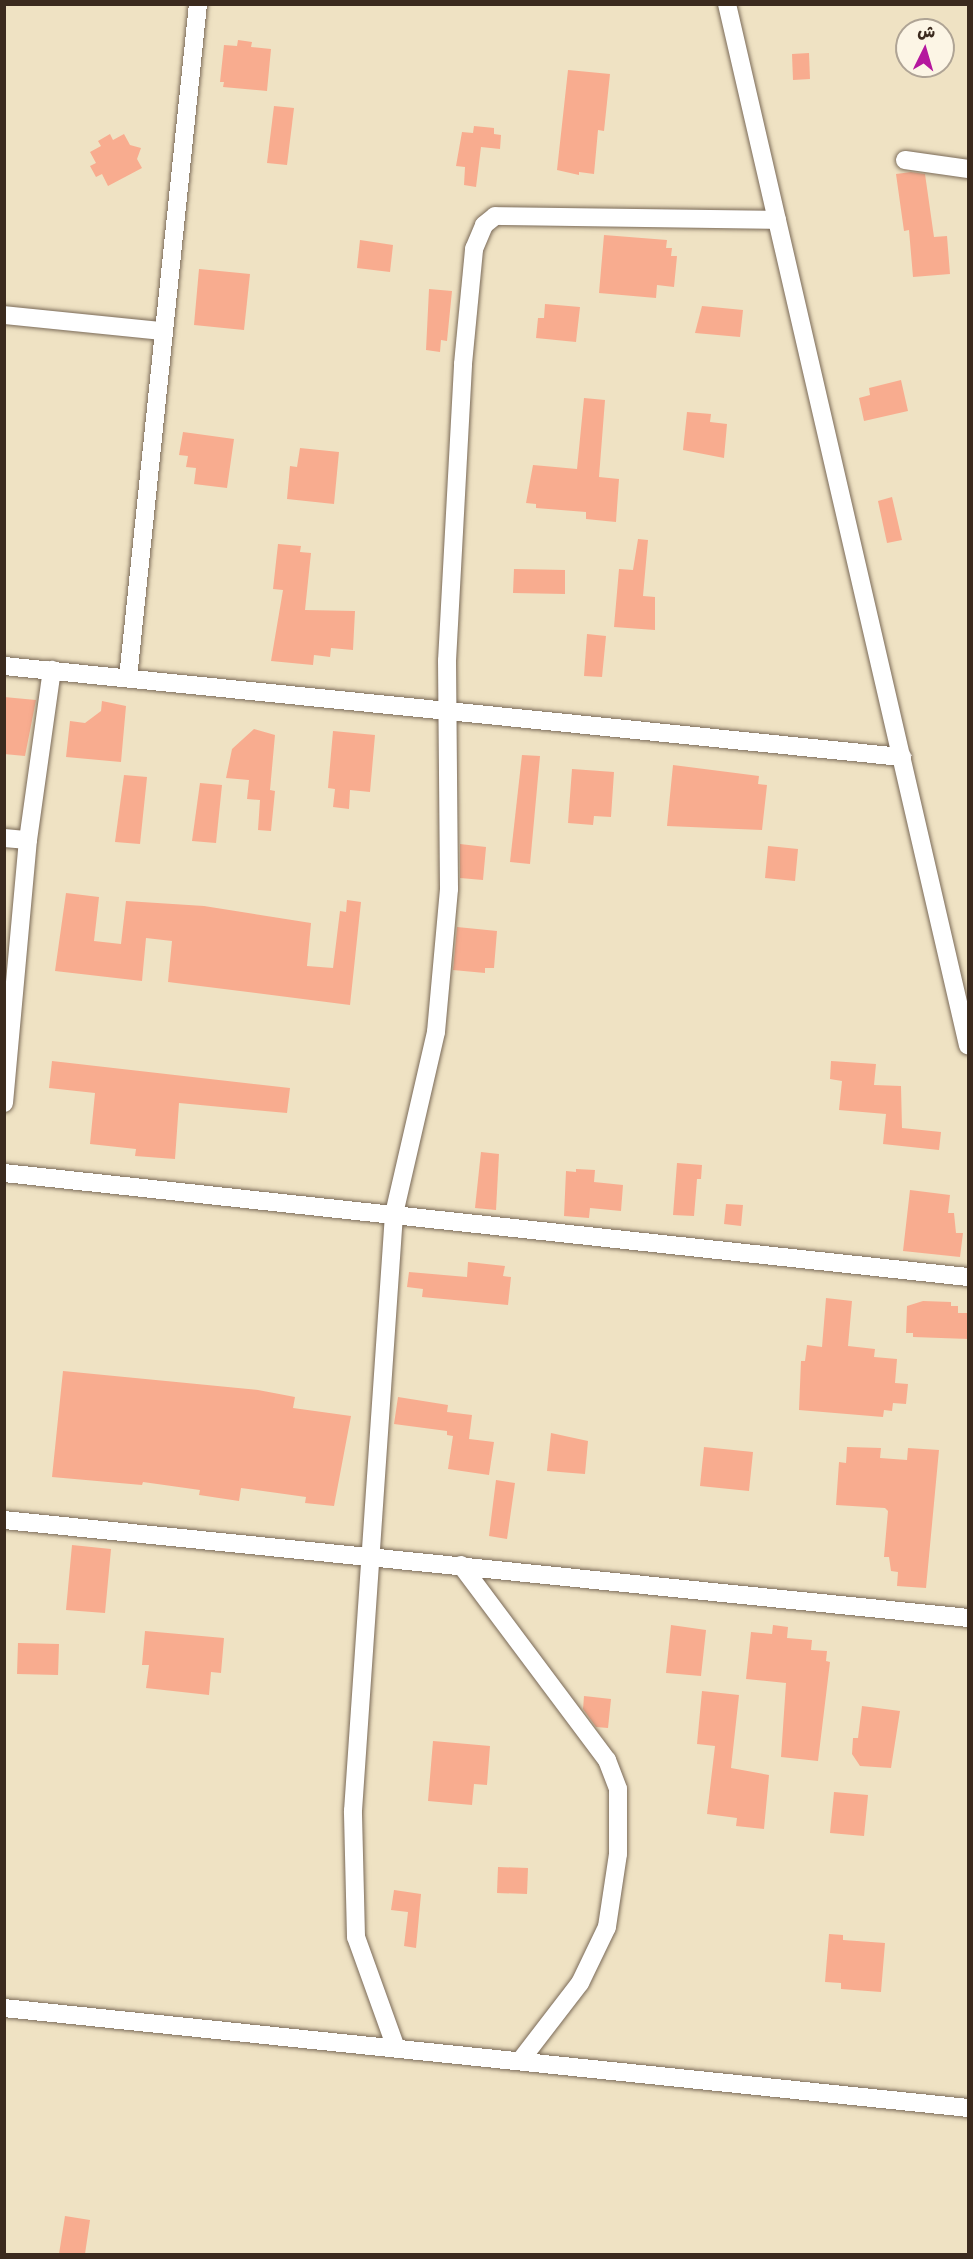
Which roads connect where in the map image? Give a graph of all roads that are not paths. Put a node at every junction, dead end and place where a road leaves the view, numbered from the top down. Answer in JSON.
{"nodes":[{"id":1,"x":198,"y":4,"type":"edge"},
{"id":2,"x":727,"y":4,"type":"edge"},
{"id":3,"x":905,"y":160,"type":"dead end"},
{"id":4,"x":969,"y":169,"type":"edge"},
{"id":5,"x":777,"y":220,"type":"junction"},
{"id":6,"x":4,"y":315,"type":"edge"},
{"id":7,"x":161,"y":331,"type":"junction"},
{"id":8,"x":4,"y":666,"type":"edge"},
{"id":9,"x":52,"y":670,"type":"junction"},
{"id":10,"x":128,"y":678,"type":"junction"},
{"id":11,"x":448,"y":711,"type":"junction"},
{"id":12,"x":902,"y":757,"type":"junction"},
{"id":13,"x":4,"y":838,"type":"edge"},
{"id":14,"x":28,"y":840,"type":"junction"},
{"id":15,"x":969,"y":1045,"type":"edge"},
{"id":16,"x":4,"y":1103,"type":"edge"},
{"id":17,"x":4,"y":1173,"type":"edge"},
{"id":18,"x":394,"y":1214,"type":"junction"},
{"id":19,"x":969,"y":1277,"type":"edge"},
{"id":20,"x":4,"y":1520,"type":"edge"},
{"id":21,"x":369,"y":1557,"type":"junction"},
{"id":22,"x":461,"y":1565,"type":"junction"},
{"id":23,"x":969,"y":1618,"type":"edge"},
{"id":24,"x":4,"y":2008,"type":"edge"},
{"id":25,"x":396,"y":2048,"type":"junction"},
{"id":26,"x":520,"y":2061,"type":"junction"},
{"id":27,"x":969,"y":2108,"type":"edge"}],
"edges":[{"from":1,"to":7,"type":"street"},
{"from":2,"to":5,"type":"street"},
{"from":3,"to":4,"type":"street"},
{"from":5,"to":11,"type":"street"},
{"from":5,"to":12,"type":"street"},
{"from":6,"to":7,"type":"street"},
{"from":7,"to":10,"type":"street"},
{"from":8,"to":9,"type":"street"},
{"from":9,"to":10,"type":"street"},
{"from":9,"to":14,"type":"street"},
{"from":10,"to":11,"type":"street"},
{"from":11,"to":12,"type":"street"},
{"from":11,"to":18,"type":"street"},
{"from":12,"to":15,"type":"street"},
{"from":13,"to":14,"type":"street"},
{"from":14,"to":16,"type":"street"},
{"from":17,"to":18,"type":"street"},
{"from":18,"to":19,"type":"street"},
{"from":18,"to":21,"type":"street"},
{"from":20,"to":21,"type":"street"},
{"from":21,"to":22,"type":"street"},
{"from":21,"to":25,"type":"street"},
{"from":22,"to":23,"type":"street"},
{"from":22,"to":26,"type":"street"},
{"from":24,"to":25,"type":"street"},
{"from":25,"to":26,"type":"street"},
{"from":26,"to":27,"type":"street"}]}
